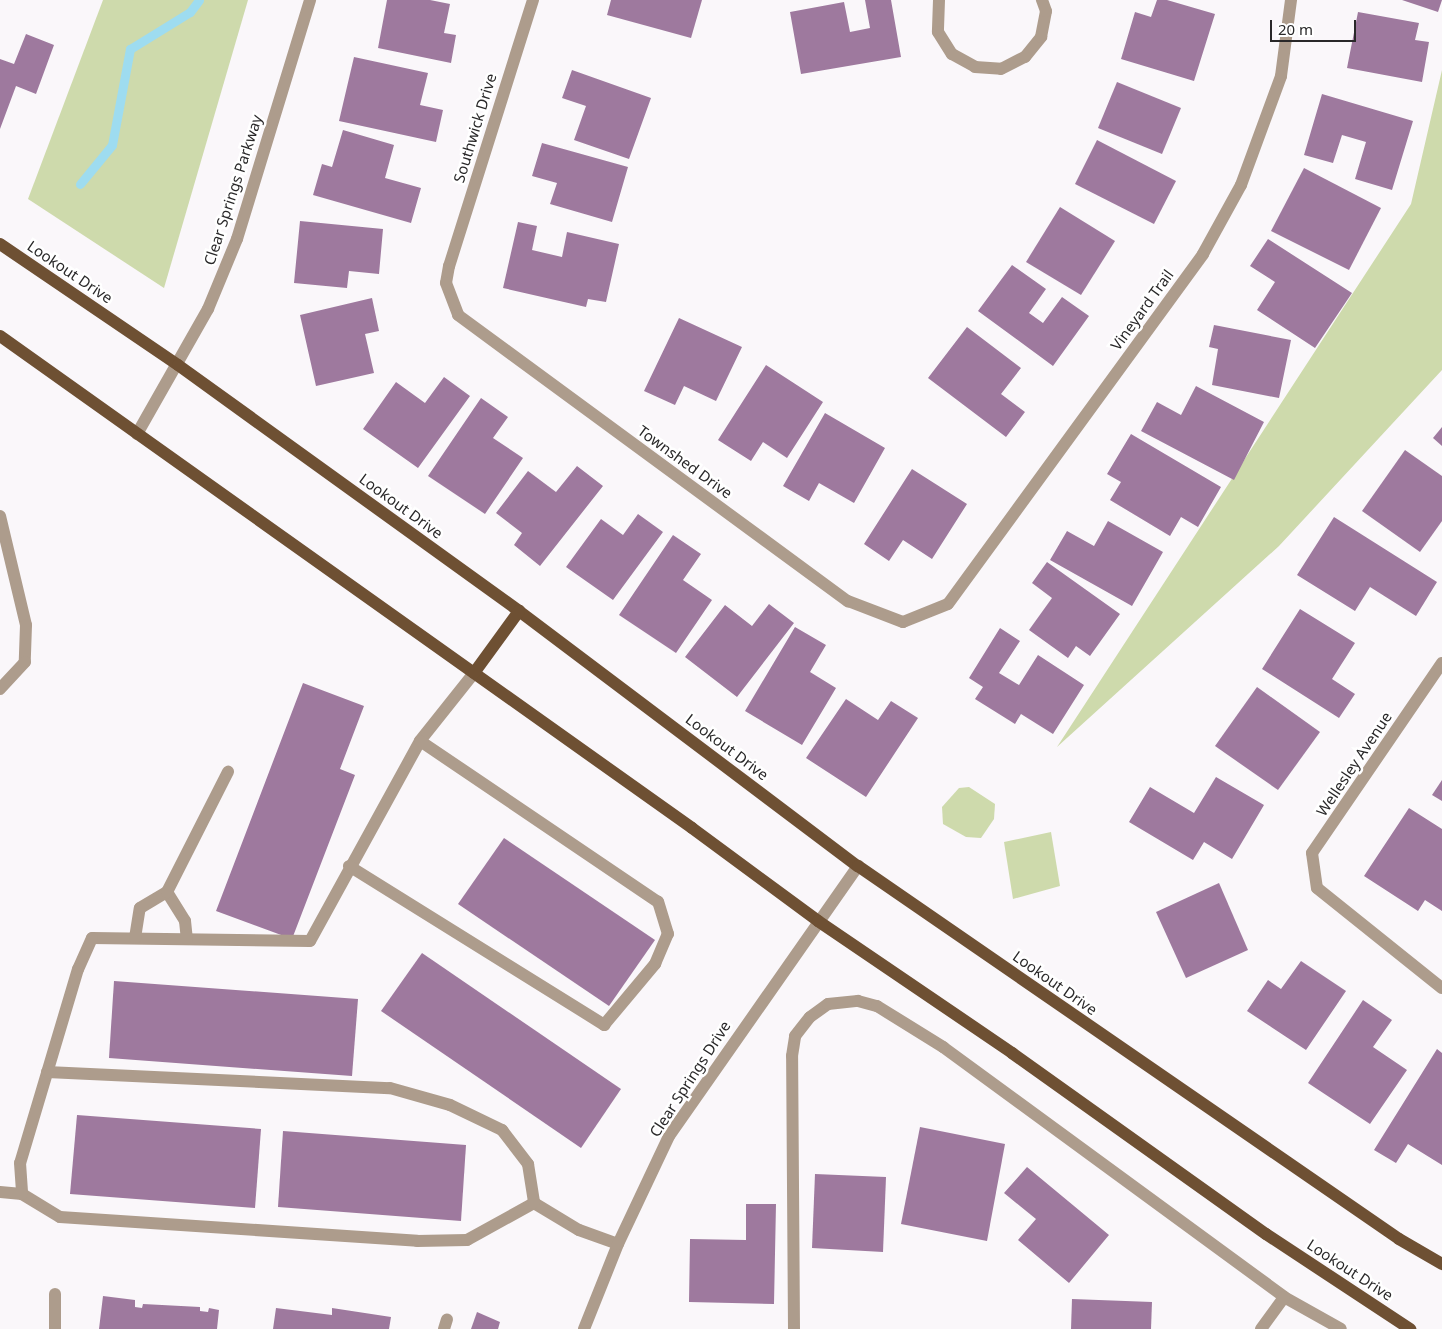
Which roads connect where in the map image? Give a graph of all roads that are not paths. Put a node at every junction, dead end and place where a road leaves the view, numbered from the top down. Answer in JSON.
{"nodes":[{"id":1,"x":310,"y":0,"type":"edge"},
{"id":2,"x":532,"y":0,"type":"edge"},
{"id":3,"x":939,"y":0,"type":"edge"},
{"id":4,"x":1042,"y":0,"type":"edge"},
{"id":5,"x":1291,"y":0,"type":"edge"},
{"id":6,"x":0,"y":244,"type":"edge"},
{"id":7,"x":449,"y":266,"type":"joint"},
{"id":8,"x":0,"y":336,"type":"edge"},
{"id":9,"x":178,"y":365,"type":"junction"},
{"id":10,"x":137,"y":434,"type":"junction"},
{"id":11,"x":0,"y":516,"type":"edge"},
{"id":12,"x":948,"y":604,"type":"joint"},
{"id":13,"x":519,"y":611,"type":"junction"},
{"id":14,"x":1442,"y":663,"type":"edge"},
{"id":15,"x":474,"y":673,"type":"junction"},
{"id":16,"x":0,"y":689,"type":"edge"},
{"id":17,"x":420,"y":741,"type":"junction"},
{"id":18,"x":228,"y":772,"type":"dead end"},
{"id":19,"x":349,"y":866,"type":"junction"},
{"id":20,"x":858,"y":866,"type":"junction"},
{"id":21,"x":167,"y":892,"type":"junction"},
{"id":22,"x":818,"y":921,"type":"junction"},
{"id":23,"x":135,"y":938,"type":"junction"},
{"id":24,"x":187,"y":939,"type":"junction"},
{"id":25,"x":1442,"y":988,"type":"edge"},
{"id":26,"x":47,"y":1072,"type":"junction"},
{"id":27,"x":0,"y":1192,"type":"edge"},
{"id":28,"x":22,"y":1194,"type":"junction"},
{"id":29,"x":534,"y":1203,"type":"junction"},
{"id":30,"x":618,"y":1244,"type":"junction"},
{"id":31,"x":1442,"y":1264,"type":"edge"},
{"id":32,"x":55,"y":1294,"type":"dead end"},
{"id":33,"x":1284,"y":1297,"type":"junction"},
{"id":34,"x":55,"y":1329,"type":"edge"},
{"id":35,"x":584,"y":1329,"type":"edge"},
{"id":36,"x":794,"y":1329,"type":"edge"},
{"id":37,"x":1261,"y":1329,"type":"edge"},
{"id":38,"x":1341,"y":1329,"type":"edge"},
{"id":39,"x":1410,"y":1329,"type":"edge"}],
"edges":[{"from":1,"to":9,"type":"street","name":"Clear Springs Parkway"},
{"from":2,"to":7,"type":"street","name":"Southwick Drive"},
{"from":3,"to":4,"type":"street"},
{"from":5,"to":12,"type":"street","name":"Vineyard Trail"},
{"from":6,"to":9,"type":"main road","name":"Lookout Drive"},
{"from":7,"to":12,"type":"street","name":"Townshed Drive"},
{"from":8,"to":10,"type":"main road","name":"Lookout Drive"},
{"from":9,"to":10,"type":"street","name":"Clear Springs Parkway"},
{"from":9,"to":13,"type":"main road","name":"Lookout Drive"},
{"from":10,"to":15,"type":"main road","name":"Lookout Drive"},
{"from":11,"to":16,"type":"street"},
{"from":13,"to":15,"type":"main road"},
{"from":13,"to":20,"type":"main road","name":"Lookout Drive"},
{"from":14,"to":25,"type":"street","name":"Wellesley Avenue"},
{"from":15,"to":17,"type":"street"},
{"from":15,"to":22,"type":"main road","name":"Lookout Drive"},
{"from":17,"to":19,"type":"street"},
{"from":17,"to":19,"type":"street"},
{"from":18,"to":21,"type":"street"},
{"from":19,"to":24,"type":"street"},
{"from":20,"to":22,"type":"street","name":"Clear Springs Drive"},
{"from":20,"to":31,"type":"main road","name":"Lookout Drive"},
{"from":21,"to":23,"type":"street"},
{"from":21,"to":24,"type":"street"},
{"from":22,"to":30,"type":"street","name":"Clear Springs Drive"},
{"from":22,"to":39,"type":"main road","name":"Lookout Drive"},
{"from":23,"to":24,"type":"street"},
{"from":23,"to":26,"type":"street"},
{"from":26,"to":28,"type":"street"},
{"from":26,"to":29,"type":"street"},
{"from":27,"to":28,"type":"street"},
{"from":28,"to":29,"type":"street"},
{"from":29,"to":30,"type":"street"},
{"from":30,"to":35,"type":"street","name":"Clear Springs Drive"},
{"from":32,"to":34,"type":"street"},
{"from":33,"to":36,"type":"street"},
{"from":33,"to":37,"type":"street"},
{"from":33,"to":38,"type":"street"}]}
